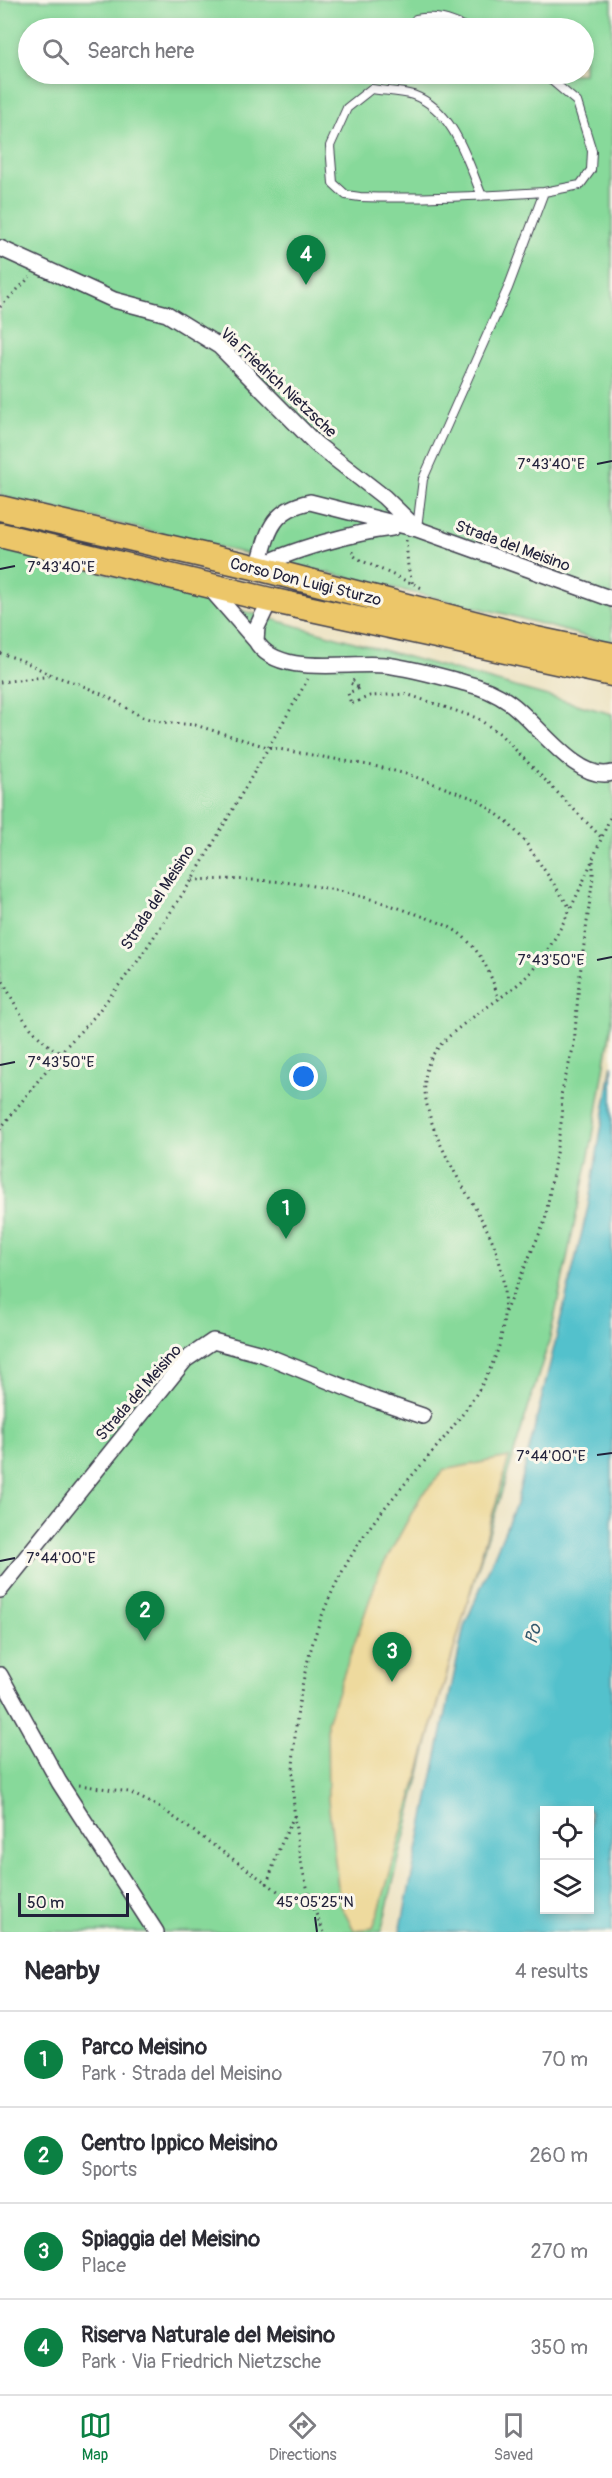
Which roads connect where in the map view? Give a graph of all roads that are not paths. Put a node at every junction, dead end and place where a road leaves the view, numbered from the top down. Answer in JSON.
{"nodes":[{"id":1,"x":421,"y":18,"type":"edge"},
{"id":2,"x":443,"y":18,"type":"edge"},
{"id":3,"x":556,"y":84,"type":"edge"},
{"id":4,"x":544,"y":192,"type":"junction"},
{"id":5,"x":482,"y":196,"type":"junction"},
{"id":6,"x":0,"y":248,"type":"edge"},
{"id":7,"x":0,"y":508,"type":"edge"},
{"id":8,"x":405,"y":533,"type":"junction"},
{"id":9,"x":0,"y":535,"type":"edge"},
{"id":10,"x":258,"y":568,"type":"junction"},
{"id":11,"x":208,"y":586,"type":"junction"},
{"id":12,"x":612,"y":599,"type":"edge"},
{"id":13,"x":270,"y":600,"type":"junction"},
{"id":14,"x":256,"y":641,"type":"junction"},
{"id":15,"x":612,"y":655,"type":"edge"},
{"id":16,"x":612,"y":674,"type":"edge"},
{"id":17,"x":612,"y":773,"type":"edge"},
{"id":18,"x":423,"y":1416,"type":"dead end"},
{"id":19,"x":0,"y":1590,"type":"edge"},
{"id":20,"x":0,"y":1675,"type":"edge"},
{"id":21,"x":156,"y":1932,"type":"edge"}],
"edges":[{"from":1,"to":2,"type":"lane"},
{"from":3,"to":4,"type":"lane"},
{"from":4,"to":5,"type":"lane"},
{"from":4,"to":8,"type":"lane"},
{"from":5,"to":5,"type":"lane"},
{"from":6,"to":8,"type":"street","name":"Via Friedrich Nietzsche"},
{"from":7,"to":10,"type":"main road","name":"Corso Don Luigi Sturzo"},
{"from":8,"to":10,"type":"street","name":"Strada del Meisino"},
{"from":8,"to":10,"type":"street","name":"Strada del Meisino"},
{"from":8,"to":12,"type":"street","name":"Strada del Meisino"},
{"from":9,"to":11,"type":"main road","name":"Corso Don Luigi Sturzo"},
{"from":10,"to":15,"type":"main road","name":"Corso Don Luigi Sturzo"},
{"from":11,"to":13,"type":"main road","name":"Corso Don Luigi Sturzo"},
{"from":11,"to":14,"type":"street"},
{"from":13,"to":14,"type":"street"},
{"from":13,"to":16,"type":"main road","name":"Corso Don Luigi Sturzo"},
{"from":14,"to":17,"type":"street"},
{"from":18,"to":19,"type":"street","name":"Strada del Meisino"},
{"from":20,"to":21,"type":"street"}]}
